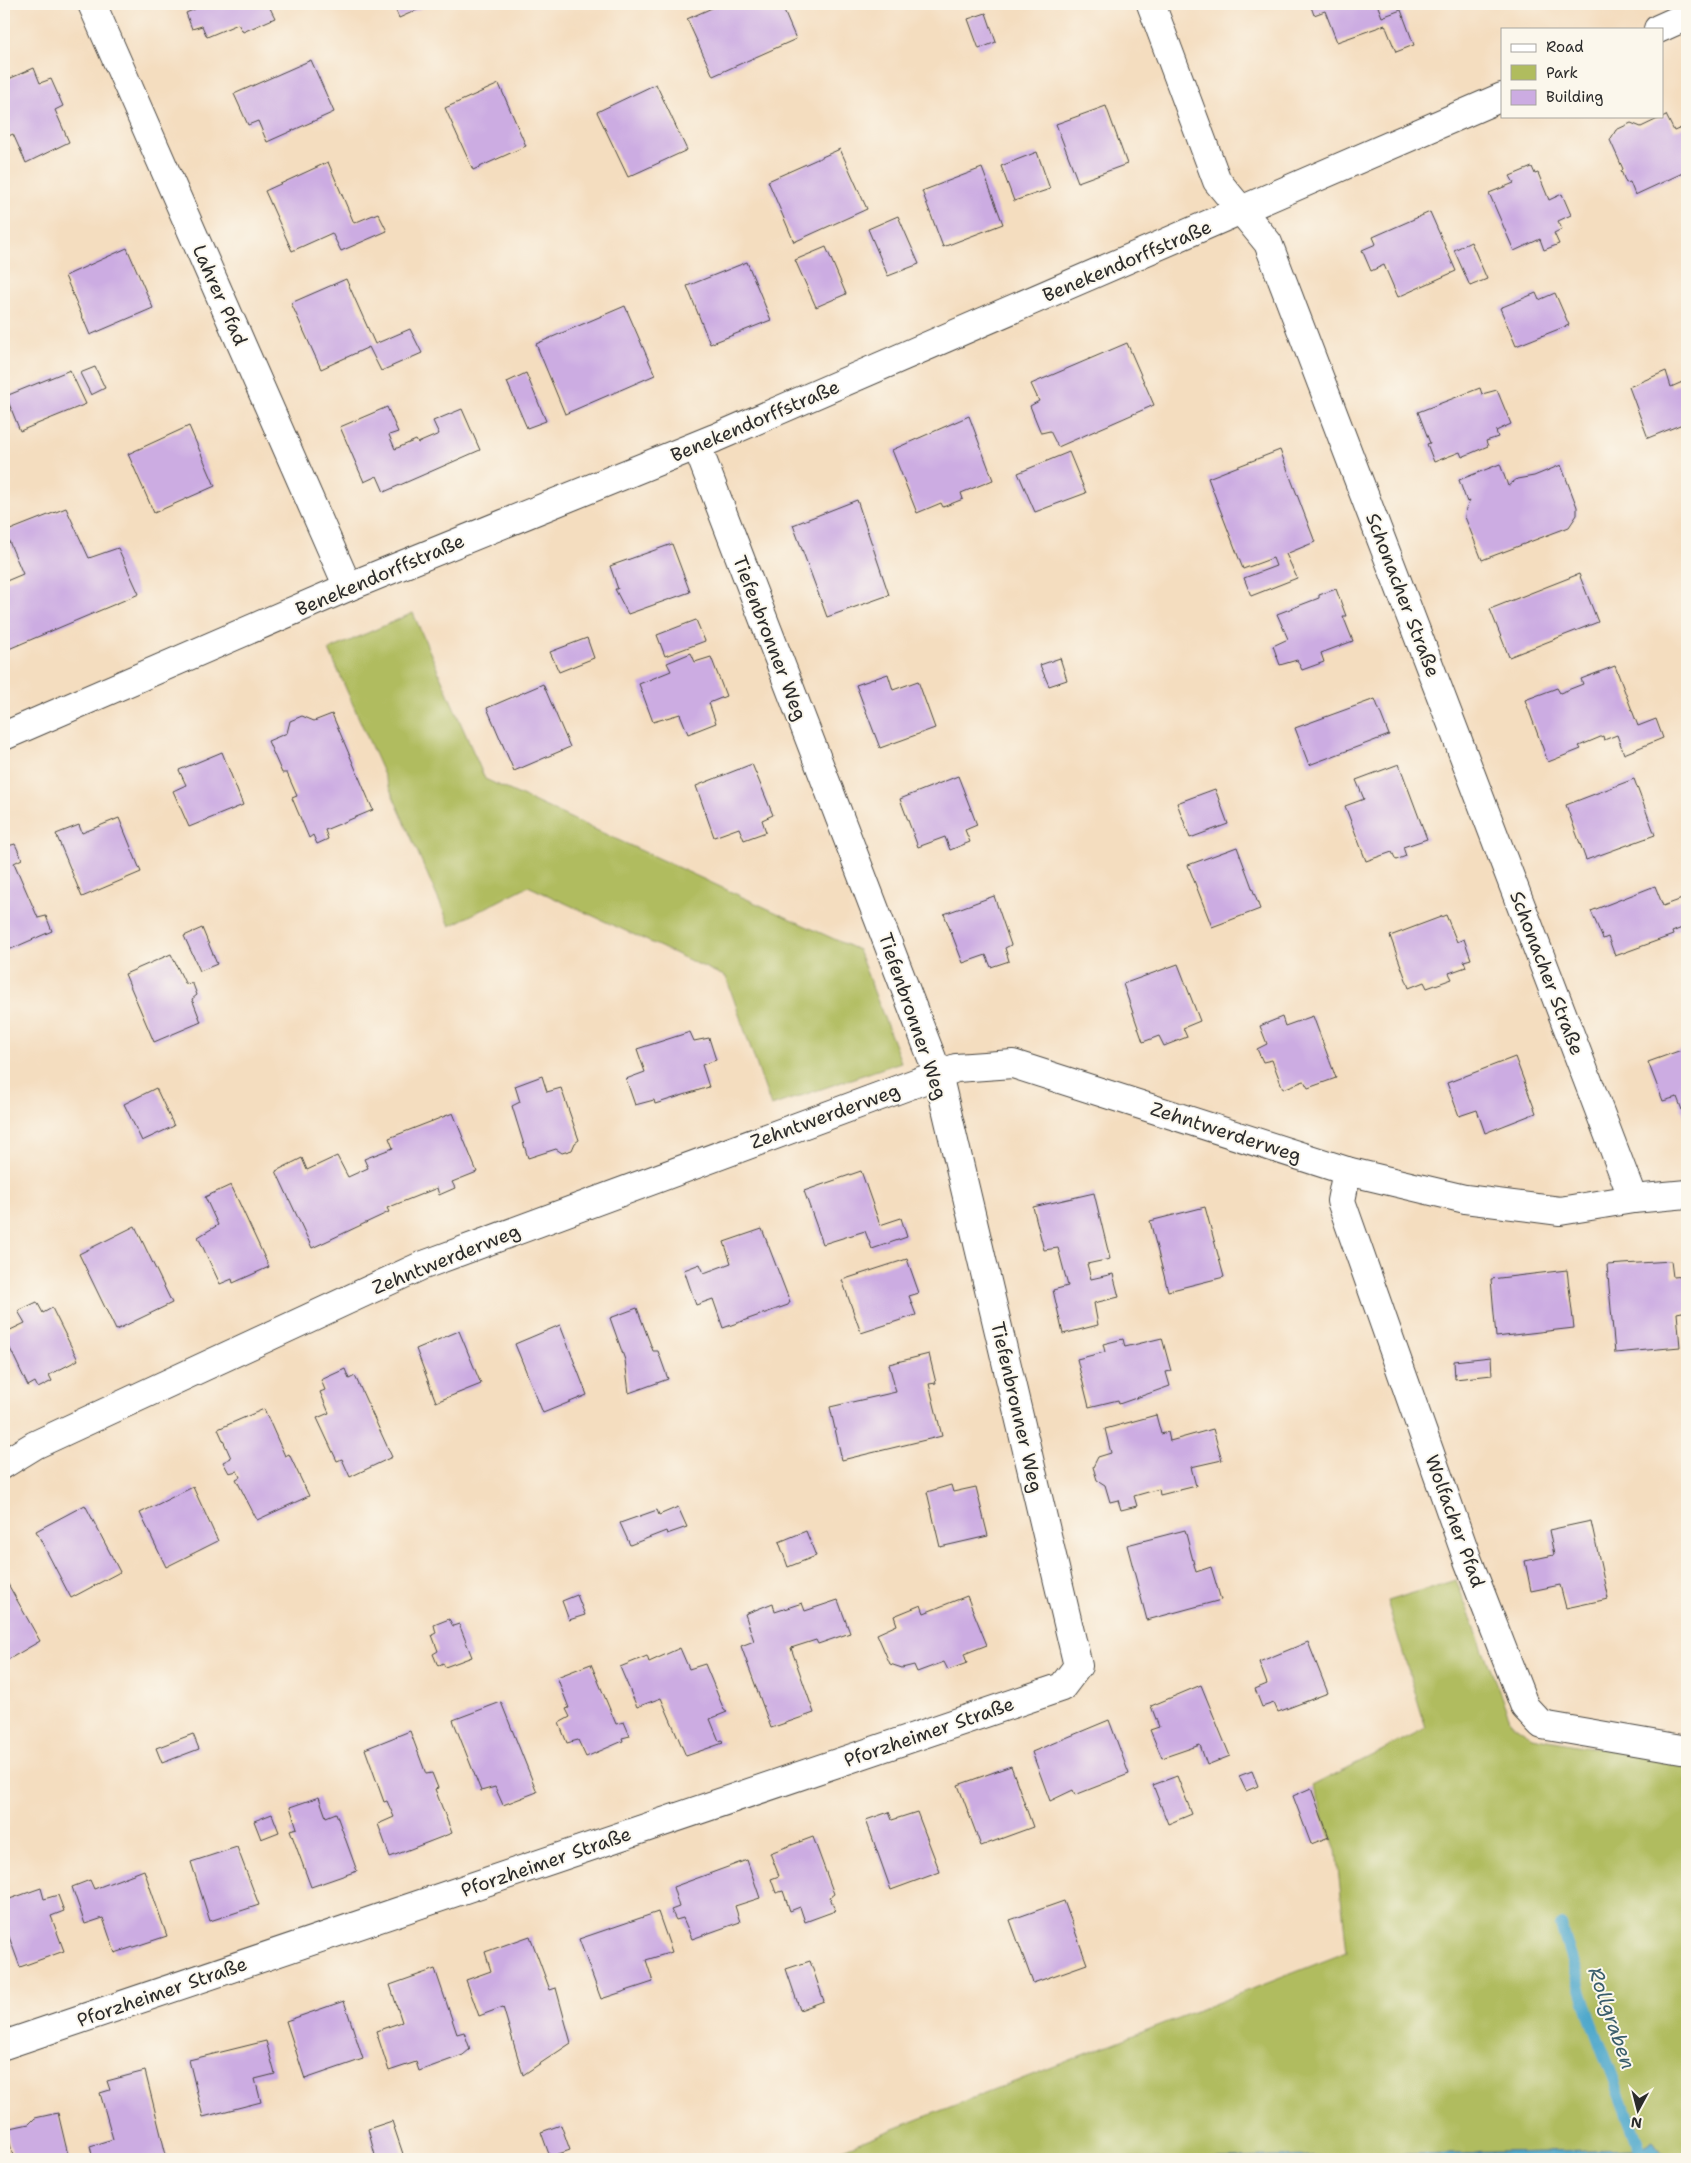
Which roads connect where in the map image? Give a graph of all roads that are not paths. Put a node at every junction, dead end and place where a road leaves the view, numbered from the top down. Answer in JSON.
{"nodes":[{"id":1,"x":92,"y":4,"type":"edge"},
{"id":2,"x":1151,"y":4,"type":"edge"},
{"id":3,"x":1687,"y":16,"type":"edge"},
{"id":4,"x":1660,"y":28,"type":"edge"},
{"id":5,"x":1501,"y":97,"type":"edge"},
{"id":6,"x":1242,"y":211,"type":"junction"},
{"id":7,"x":697,"y":446,"type":"junction"},
{"id":8,"x":348,"y":587,"type":"junction"},
{"id":9,"x":4,"y":736,"type":"edge"},
{"id":10,"x":938,"y":1074,"type":"junction"},
{"id":11,"x":1347,"y":1171,"type":"junction"},
{"id":12,"x":1687,"y":1194,"type":"edge"},
{"id":13,"x":1633,"y":1199,"type":"junction"},
{"id":14,"x":4,"y":1464,"type":"edge"},
{"id":15,"x":1078,"y":1666,"type":"joint"},
{"id":16,"x":1687,"y":1750,"type":"edge"},
{"id":17,"x":4,"y":2045,"type":"edge"}],
"edges":[{"from":1,"to":8,"type":"street","name":"Lahrer Pfad"},
{"from":2,"to":6,"type":"street","name":"Schonacher Straße"},
{"from":3,"to":4,"type":"street"},
{"from":5,"to":6,"type":"street","name":"Benekendorffstraße"},
{"from":6,"to":7,"type":"street","name":"Benekendorffstraße"},
{"from":6,"to":13,"type":"street","name":"Schonacher Straße"},
{"from":7,"to":8,"type":"street","name":"Benekendorffstraße"},
{"from":7,"to":10,"type":"street","name":"Tiefenbronner Weg"},
{"from":8,"to":9,"type":"street","name":"Benekendorffstraße"},
{"from":10,"to":11,"type":"street","name":"Zehntwerderweg"},
{"from":10,"to":14,"type":"street","name":"Zehntwerderweg"},
{"from":10,"to":15,"type":"street","name":"Tiefenbronner Weg"},
{"from":11,"to":13,"type":"street","name":"Zehntwerderweg"},
{"from":11,"to":16,"type":"street","name":"Wolfacher Pfad"},
{"from":12,"to":13,"type":"street","name":"Zehntwerderweg"},
{"from":15,"to":17,"type":"street","name":"Pforzheimer Straße"}]}
